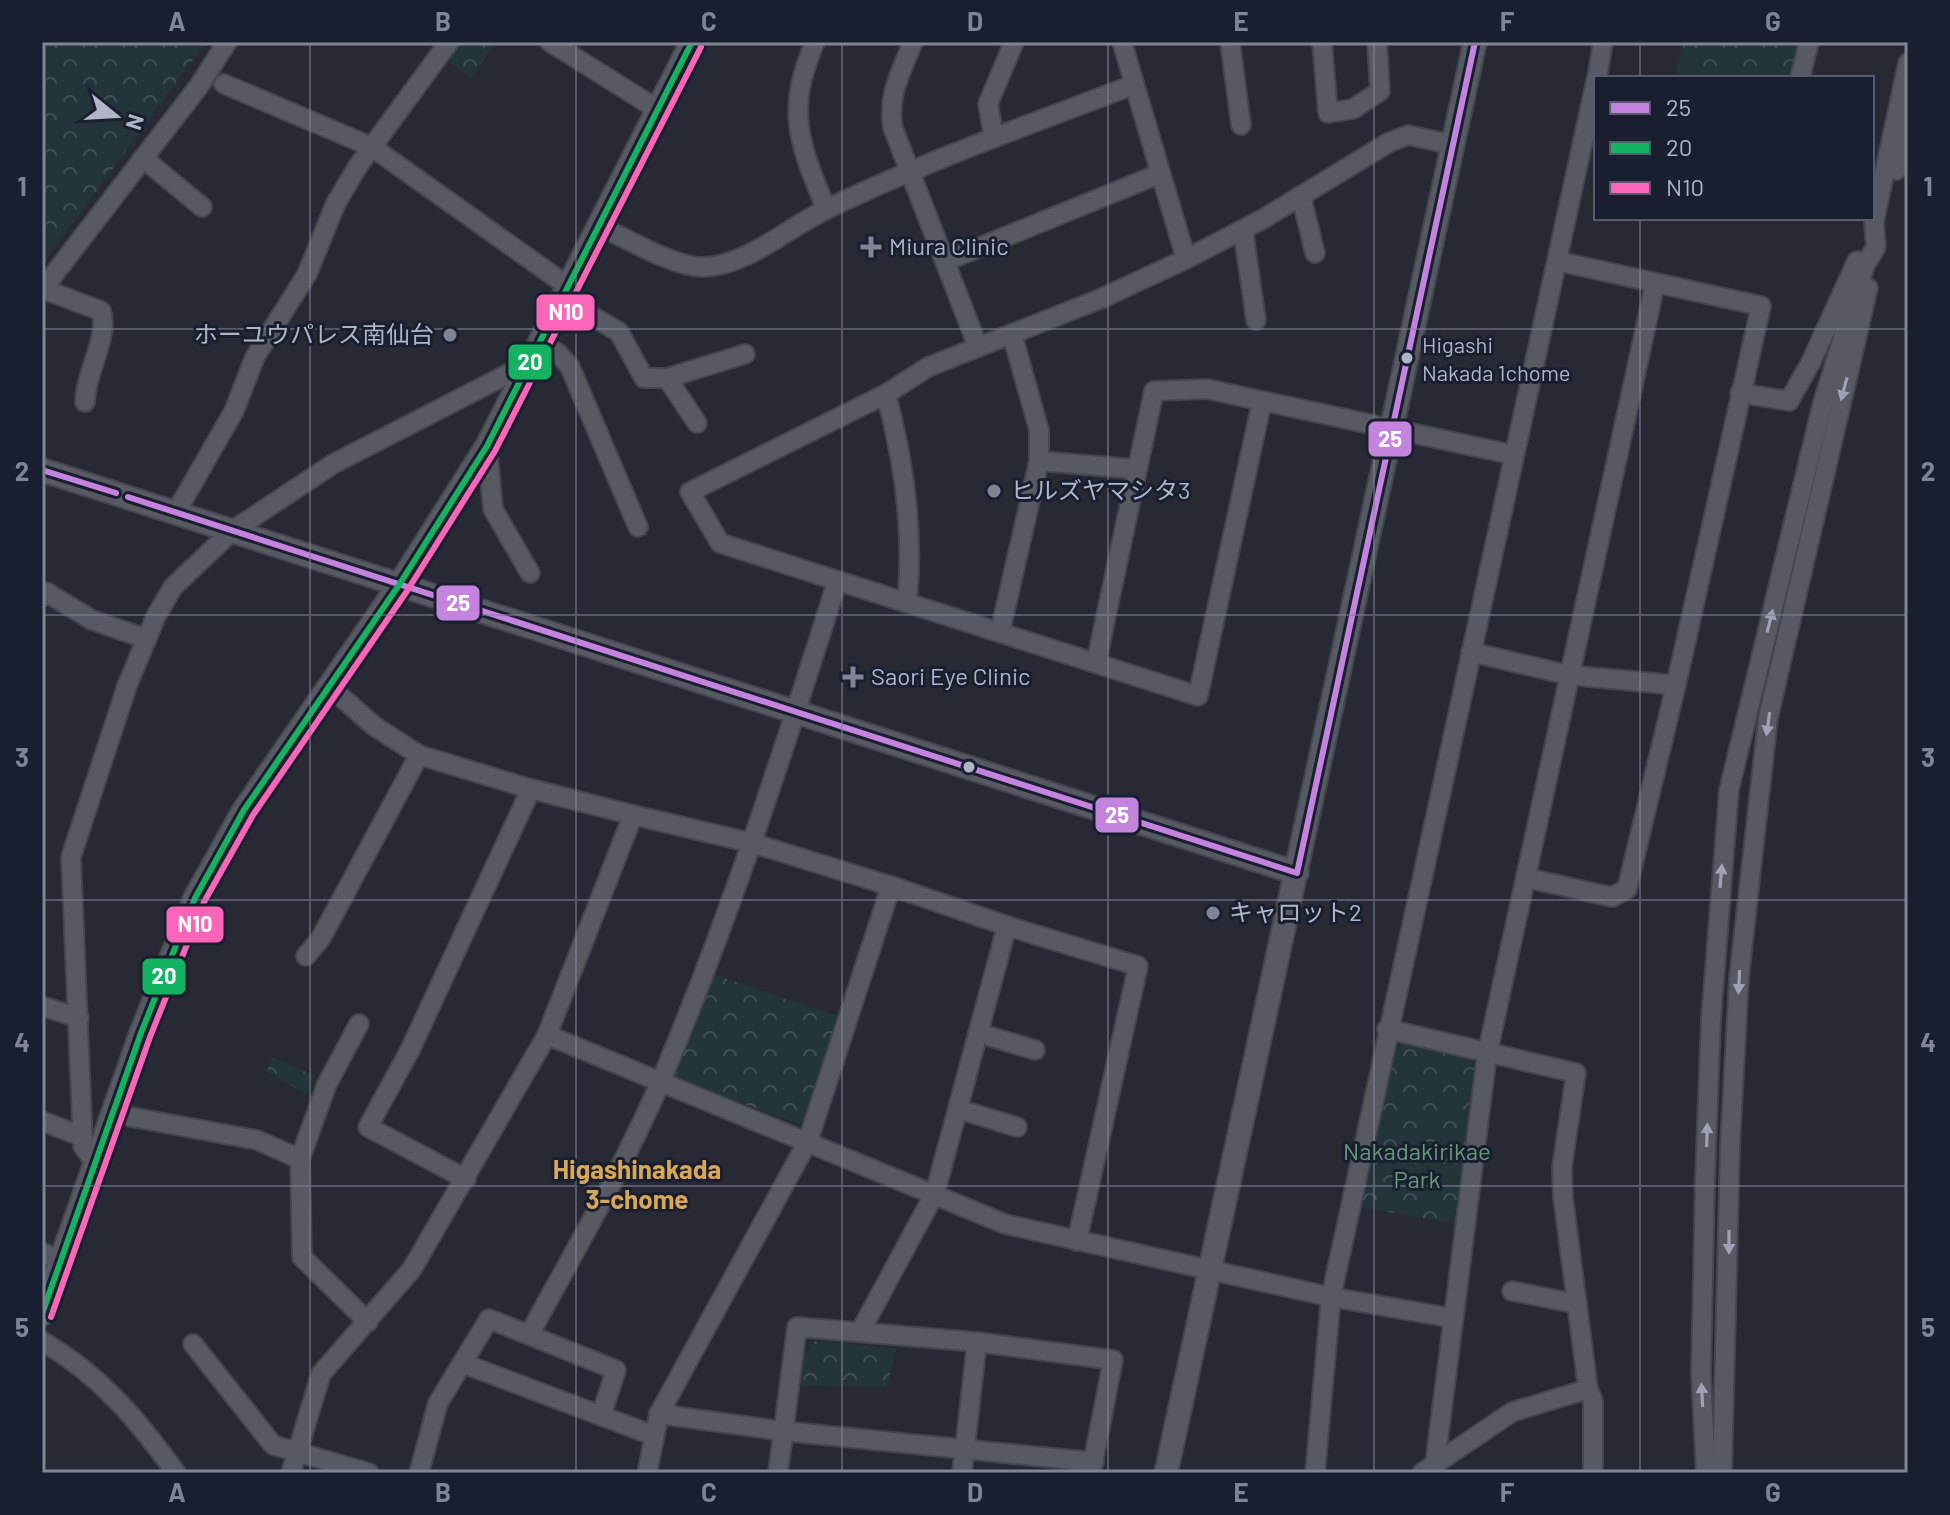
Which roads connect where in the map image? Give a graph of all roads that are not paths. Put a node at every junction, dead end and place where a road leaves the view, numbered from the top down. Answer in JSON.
{"nodes":[{"id":1,"x":227,"y":42,"type":"edge"},
{"id":2,"x":449,"y":42,"type":"edge"},
{"id":3,"x":692,"y":42,"type":"edge"},
{"id":4,"x":815,"y":42,"type":"edge"},
{"id":5,"x":913,"y":42,"type":"edge"},
{"id":6,"x":1014,"y":42,"type":"edge"},
{"id":7,"x":1122,"y":42,"type":"edge"},
{"id":8,"x":1230,"y":42,"type":"edge"},
{"id":9,"x":1322,"y":42,"type":"edge"},
{"id":10,"x":1377,"y":42,"type":"edge"},
{"id":11,"x":1475,"y":42,"type":"edge"},
{"id":12,"x":1603,"y":42,"type":"edge"},
{"id":13,"x":1809,"y":42,"type":"edge"},
{"id":14,"x":560,"y":45,"type":"edge"},
{"id":15,"x":1908,"y":63,"type":"edge"},
{"id":16,"x":1597,"y":76,"type":"edge"},
{"id":17,"x":1800,"y":76,"type":"edge"},
{"id":18,"x":224,"y":84,"type":"dead end"},
{"id":19,"x":1133,"y":85,"type":"junction"},
{"id":20,"x":657,"y":109,"type":"junction"},
{"id":21,"x":1593,"y":113,"type":"edge"},
{"id":22,"x":1908,"y":122,"type":"edge"},
{"id":23,"x":1241,"y":125,"type":"dead end"},
{"id":24,"x":994,"y":138,"type":"junction"},
{"id":25,"x":1454,"y":145,"type":"junction"},
{"id":26,"x":372,"y":147,"type":"junction"},
{"id":27,"x":143,"y":158,"type":"junction"},
{"id":28,"x":911,"y":172,"type":"junction"},
{"id":29,"x":1159,"y":174,"type":"junction"},
{"id":30,"x":1301,"y":196,"type":"junction"},
{"id":31,"x":202,"y":207,"type":"dead end"},
{"id":32,"x":826,"y":209,"type":"junction"},
{"id":33,"x":599,"y":226,"type":"junction"},
{"id":34,"x":1243,"y":230,"type":"junction"},
{"id":35,"x":1876,"y":247,"type":"junction"},
{"id":36,"x":1315,"y":253,"type":"dead end"},
{"id":37,"x":1186,"y":259,"type":"junction"},
{"id":38,"x":946,"y":261,"type":"junction"},
{"id":39,"x":1557,"y":261,"type":"junction"},
{"id":40,"x":1655,"y":284,"type":"junction"},
{"id":41,"x":42,"y":290,"type":"edge"},
{"id":42,"x":566,"y":293,"type":"junction"},
{"id":43,"x":1256,"y":320,"type":"dead end"},
{"id":44,"x":1012,"y":334,"type":"junction"},
{"id":45,"x":978,"y":347,"type":"junction"},
{"id":46,"x":536,"y":353,"type":"junction"},
{"id":47,"x":745,"y":354,"type":"dead end"},
{"id":48,"x":667,"y":378,"type":"junction"},
{"id":49,"x":1740,"y":393,"type":"junction"},
{"id":50,"x":886,"y":394,"type":"junction"},
{"id":51,"x":1262,"y":401,"type":"junction"},
{"id":52,"x":85,"y":402,"type":"dead end"},
{"id":53,"x":697,"y":423,"type":"dead end"},
{"id":54,"x":1393,"y":429,"type":"junction"},
{"id":55,"x":487,"y":446,"type":"junction"},
{"id":56,"x":1514,"y":455,"type":"junction"},
{"id":57,"x":1039,"y":461,"type":"junction"},
{"id":58,"x":1136,"y":469,"type":"junction"},
{"id":59,"x":42,"y":470,"type":"edge"},
{"id":60,"x":175,"y":514,"type":"junction"},
{"id":61,"x":638,"y":527,"type":"dead end"},
{"id":62,"x":232,"y":531,"type":"junction"},
{"id":63,"x":530,"y":573,"type":"dead end"},
{"id":64,"x":837,"y":582,"type":"junction"},
{"id":65,"x":399,"y":585,"type":"junction"},
{"id":66,"x":42,"y":597,"type":"edge"},
{"id":67,"x":907,"y":603,"type":"junction"},
{"id":68,"x":1000,"y":632,"type":"junction"},
{"id":69,"x":147,"y":639,"type":"junction"},
{"id":70,"x":1471,"y":652,"type":"junction"},
{"id":71,"x":1096,"y":663,"type":"junction"},
{"id":72,"x":1568,"y":675,"type":"junction"},
{"id":73,"x":1676,"y":685,"type":"junction"},
{"id":74,"x":330,"y":687,"type":"junction"},
{"id":75,"x":796,"y":712,"type":"junction"},
{"id":76,"x":419,"y":755,"type":"junction"},
{"id":77,"x":531,"y":789,"type":"junction"},
{"id":78,"x":633,"y":815,"type":"junction"},
{"id":79,"x":752,"y":843,"type":"junction"},
{"id":80,"x":1297,"y":873,"type":"junction"},
{"id":81,"x":1527,"y":878,"type":"junction"},
{"id":82,"x":891,"y":886,"type":"junction"},
{"id":83,"x":1007,"y":926,"type":"junction"},
{"id":84,"x":306,"y":956,"type":"dead end"},
{"id":85,"x":42,"y":1006,"type":"edge"},
{"id":86,"x":79,"y":1018,"type":"junction"},
{"id":87,"x":359,"y":1024,"type":"dead end"},
{"id":88,"x":1387,"y":1029,"type":"junction"},
{"id":89,"x":978,"y":1033,"type":"junction"},
{"id":90,"x":547,"y":1035,"type":"junction"},
{"id":91,"x":1035,"y":1050,"type":"dead end"},
{"id":92,"x":1487,"y":1055,"type":"junction"},
{"id":93,"x":660,"y":1082,"type":"junction"},
{"id":94,"x":958,"y":1109,"type":"junction"},
{"id":95,"x":115,"y":1114,"type":"junction"},
{"id":96,"x":42,"y":1121,"type":"edge"},
{"id":97,"x":1017,"y":1127,"type":"dead end"},
{"id":98,"x":83,"y":1137,"type":"junction"},
{"id":99,"x":808,"y":1141,"type":"junction"},
{"id":100,"x":300,"y":1159,"type":"junction"},
{"id":101,"x":97,"y":1166,"type":"junction"},
{"id":102,"x":466,"y":1179,"type":"junction"},
{"id":103,"x":935,"y":1193,"type":"junction"},
{"id":104,"x":1077,"y":1241,"type":"junction"},
{"id":105,"x":52,"y":1257,"type":"edge"},
{"id":106,"x":1209,"y":1270,"type":"junction"},
{"id":107,"x":1512,"y":1291,"type":"dead end"},
{"id":108,"x":1331,"y":1297,"type":"junction"},
{"id":109,"x":1577,"y":1304,"type":"junction"},
{"id":110,"x":42,"y":1314,"type":"edge"},
{"id":111,"x":1452,"y":1318,"type":"junction"},
{"id":112,"x":368,"y":1322,"type":"junction"},
{"id":113,"x":860,"y":1332,"type":"junction"},
{"id":114,"x":529,"y":1335,"type":"junction"},
{"id":115,"x":42,"y":1341,"type":"edge"},
{"id":116,"x":977,"y":1342,"type":"junction"},
{"id":117,"x":193,"y":1344,"type":"dead end"},
{"id":118,"x":462,"y":1363,"type":"junction"},
{"id":119,"x":1588,"y":1389,"type":"junction"},
{"id":120,"x":659,"y":1414,"type":"junction"},
{"id":121,"x":601,"y":1416,"type":"junction"},
{"id":122,"x":782,"y":1431,"type":"junction"},
{"id":123,"x":652,"y":1435,"type":"junction"},
{"id":124,"x":965,"y":1448,"type":"junction"},
{"id":125,"x":295,"y":1453,"type":"junction"},
{"id":126,"x":1092,"y":1468,"type":"edge"},
{"id":127,"x":1429,"y":1469,"type":"edge"},
{"id":128,"x":176,"y":1473,"type":"edge"},
{"id":129,"x":291,"y":1473,"type":"edge"},
{"id":130,"x":369,"y":1473,"type":"edge"},
{"id":131,"x":419,"y":1473,"type":"edge"},
{"id":132,"x":647,"y":1473,"type":"edge"},
{"id":133,"x":778,"y":1473,"type":"edge"},
{"id":134,"x":962,"y":1473,"type":"edge"},
{"id":135,"x":1166,"y":1473,"type":"edge"},
{"id":136,"x":1315,"y":1473,"type":"edge"},
{"id":137,"x":1593,"y":1473,"type":"edge"},
{"id":138,"x":1706,"y":1473,"type":"edge"},
{"id":139,"x":1722,"y":1473,"type":"edge"}],
"edges":[{"from":1,"to":27,"type":"street"},
{"from":2,"to":26,"type":"street"},
{"from":3,"to":20,"type":"street"},
{"from":4,"to":32,"type":"street"},
{"from":5,"to":28,"type":"street"},
{"from":6,"to":24,"type":"street"},
{"from":7,"to":19,"type":"street"},
{"from":8,"to":23,"type":"street"},
{"from":9,"to":10,"type":"street"},
{"from":11,"to":25,"type":"street"},
{"from":12,"to":16,"type":"street"},
{"from":13,"to":17,"type":"street"},
{"from":14,"to":20,"type":"street"},
{"from":15,"to":35,"type":"street"},
{"from":18,"to":26,"type":"street"},
{"from":19,"to":24,"type":"street"},
{"from":19,"to":29,"type":"street"},
{"from":20,"to":33,"type":"street"},
{"from":21,"to":39,"type":"street"},
{"from":22,"to":35,"type":"street"},
{"from":24,"to":28,"type":"street"},
{"from":25,"to":30,"type":"street"},
{"from":25,"to":54,"type":"street"},
{"from":26,"to":42,"type":"street"},
{"from":26,"to":60,"type":"street"},
{"from":27,"to":31,"type":"street"},
{"from":27,"to":41,"type":"street"},
{"from":28,"to":32,"type":"street"},
{"from":28,"to":38,"type":"street"},
{"from":29,"to":37,"type":"street"},
{"from":29,"to":38,"type":"street"},
{"from":30,"to":34,"type":"street"},
{"from":30,"to":36,"type":"street"},
{"from":32,"to":33,"type":"street"},
{"from":33,"to":42,"type":"street"},
{"from":34,"to":37,"type":"street"},
{"from":34,"to":43,"type":"street"},
{"from":35,"to":49,"type":"street"},
{"from":138,"to":35,"type":"street","one_way":true},
{"from":35,"to":139,"type":"street","one_way":true},
{"from":37,"to":44,"type":"street"},
{"from":38,"to":45,"type":"street"},
{"from":39,"to":40,"type":"street"},
{"from":39,"to":56,"type":"street"},
{"from":40,"to":49,"type":"street"},
{"from":40,"to":72,"type":"street"},
{"from":41,"to":52,"type":"street"},
{"from":42,"to":46,"type":"street"},
{"from":42,"to":48,"type":"street"},
{"from":44,"to":45,"type":"street"},
{"from":44,"to":57,"type":"street"},
{"from":45,"to":50,"type":"street"},
{"from":46,"to":55,"type":"street"},
{"from":46,"to":61,"type":"street"},
{"from":46,"to":62,"type":"street"},
{"from":47,"to":48,"type":"street"},
{"from":48,"to":53,"type":"street"},
{"from":49,"to":73,"type":"street"},
{"from":50,"to":64,"type":"street"},
{"from":50,"to":67,"type":"street"},
{"from":51,"to":54,"type":"street"},
{"from":51,"to":58,"type":"street"},
{"from":51,"to":71,"type":"street"},
{"from":54,"to":56,"type":"street"},
{"from":54,"to":80,"type":"street"},
{"from":55,"to":63,"type":"street"},
{"from":55,"to":65,"type":"street"},
{"from":56,"to":70,"type":"street"},
{"from":57,"to":58,"type":"street"},
{"from":57,"to":68,"type":"street"},
{"from":58,"to":71,"type":"street"},
{"from":59,"to":60,"type":"street"},
{"from":60,"to":62,"type":"street"},
{"from":62,"to":65,"type":"street"},
{"from":62,"to":69,"type":"street"},
{"from":64,"to":67,"type":"street"},
{"from":64,"to":75,"type":"street"},
{"from":65,"to":74,"type":"street"},
{"from":65,"to":75,"type":"street"},
{"from":66,"to":69,"type":"street"},
{"from":67,"to":68,"type":"street"},
{"from":68,"to":71,"type":"street"},
{"from":69,"to":86,"type":"street"},
{"from":70,"to":72,"type":"street"},
{"from":70,"to":88,"type":"street"},
{"from":72,"to":73,"type":"street"},
{"from":72,"to":81,"type":"street"},
{"from":73,"to":81,"type":"street"},
{"from":74,"to":76,"type":"street"},
{"from":74,"to":95,"type":"street"},
{"from":75,"to":79,"type":"street"},
{"from":75,"to":80,"type":"street"},
{"from":76,"to":77,"type":"street"},
{"from":76,"to":84,"type":"street"},
{"from":77,"to":78,"type":"street"},
{"from":77,"to":102,"type":"street"},
{"from":78,"to":79,"type":"street"},
{"from":78,"to":90,"type":"street"},
{"from":79,"to":82,"type":"street"},
{"from":79,"to":93,"type":"street"},
{"from":80,"to":106,"type":"street"},
{"from":81,"to":92,"type":"street"},
{"from":82,"to":83,"type":"street"},
{"from":82,"to":99,"type":"street"},
{"from":83,"to":89,"type":"street"},
{"from":83,"to":104,"type":"street"},
{"from":85,"to":86,"type":"street"},
{"from":86,"to":98,"type":"street"},
{"from":87,"to":100,"type":"street"},
{"from":88,"to":92,"type":"street"},
{"from":88,"to":108,"type":"street"},
{"from":89,"to":91,"type":"street"},
{"from":89,"to":94,"type":"street"},
{"from":90,"to":93,"type":"street"},
{"from":90,"to":102,"type":"street"},
{"from":92,"to":109,"type":"street"},
{"from":92,"to":111,"type":"street"},
{"from":93,"to":99,"type":"street"},
{"from":93,"to":114,"type":"street"},
{"from":94,"to":97,"type":"street"},
{"from":94,"to":103,"type":"street"},
{"from":95,"to":100,"type":"street"},
{"from":95,"to":101,"type":"street"},
{"from":96,"to":98,"type":"street"},
{"from":98,"to":101,"type":"street"},
{"from":99,"to":103,"type":"street"},
{"from":99,"to":120,"type":"street"},
{"from":100,"to":112,"type":"street"},
{"from":101,"to":105,"type":"street"},
{"from":102,"to":112,"type":"street"},
{"from":103,"to":104,"type":"street"},
{"from":103,"to":113,"type":"street"},
{"from":104,"to":106,"type":"street"},
{"from":105,"to":110,"type":"street"},
{"from":106,"to":108,"type":"street"},
{"from":106,"to":135,"type":"street"},
{"from":107,"to":109,"type":"street"},
{"from":108,"to":111,"type":"street"},
{"from":108,"to":136,"type":"street"},
{"from":109,"to":119,"type":"street"},
{"from":111,"to":127,"type":"street"},
{"from":112,"to":125,"type":"street"},
{"from":113,"to":116,"type":"street"},
{"from":113,"to":122,"type":"street"},
{"from":114,"to":118,"type":"street"},
{"from":114,"to":121,"type":"street"},
{"from":115,"to":128,"type":"street"},
{"from":116,"to":124,"type":"street"},
{"from":116,"to":126,"type":"street"},
{"from":117,"to":125,"type":"street"},
{"from":118,"to":121,"type":"street"},
{"from":118,"to":131,"type":"street"},
{"from":119,"to":127,"type":"street"},
{"from":119,"to":137,"type":"street"},
{"from":120,"to":122,"type":"street"},
{"from":120,"to":123,"type":"street"},
{"from":121,"to":123,"type":"street"},
{"from":122,"to":124,"type":"street"},
{"from":122,"to":133,"type":"street"},
{"from":123,"to":132,"type":"street"},
{"from":124,"to":126,"type":"street"},
{"from":124,"to":134,"type":"street"},
{"from":125,"to":129,"type":"street"},
{"from":125,"to":130,"type":"street"}]}
